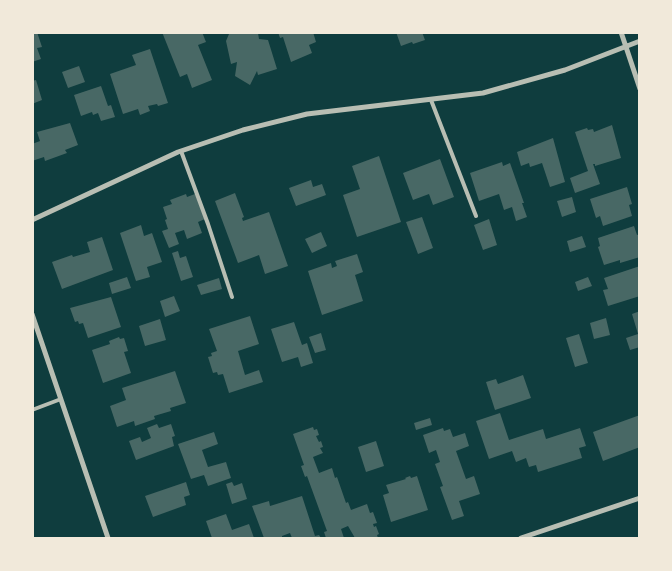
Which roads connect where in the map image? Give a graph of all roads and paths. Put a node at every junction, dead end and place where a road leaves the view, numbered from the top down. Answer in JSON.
{"nodes":[{"id":1,"x":621,"y":32,"type":"edge"},
{"id":2,"x":640,"y":41,"type":"edge"},
{"id":3,"x":626,"y":47,"type":"junction"},
{"id":4,"x":640,"y":89,"type":"edge"},
{"id":5,"x":431,"y":100,"type":"junction"},
{"id":6,"x":181,"y":151,"type":"junction"},
{"id":7,"x":476,"y":216,"type":"dead end"},
{"id":8,"x":32,"y":220,"type":"edge"},
{"id":9,"x":232,"y":297,"type":"dead end"},
{"id":10,"x":32,"y":314,"type":"edge"},
{"id":11,"x":61,"y":399,"type":"junction"},
{"id":12,"x":32,"y":410,"type":"edge"},
{"id":13,"x":640,"y":498,"type":"edge"},
{"id":14,"x":108,"y":538,"type":"edge"},
{"id":15,"x":521,"y":538,"type":"edge"}],
"edges":[{"from":1,"to":3,"type":"street"},
{"from":2,"to":3,"type":"street"},
{"from":3,"to":4,"type":"street"},
{"from":3,"to":5,"type":"street"},
{"from":5,"to":6,"type":"street"},
{"from":5,"to":7,"type":"lane"},
{"from":6,"to":8,"type":"street"},
{"from":6,"to":9,"type":"lane"},
{"from":10,"to":11,"type":"street"},
{"from":11,"to":12,"type":"lane"},
{"from":11,"to":14,"type":"street"},
{"from":13,"to":15,"type":"street"}]}
